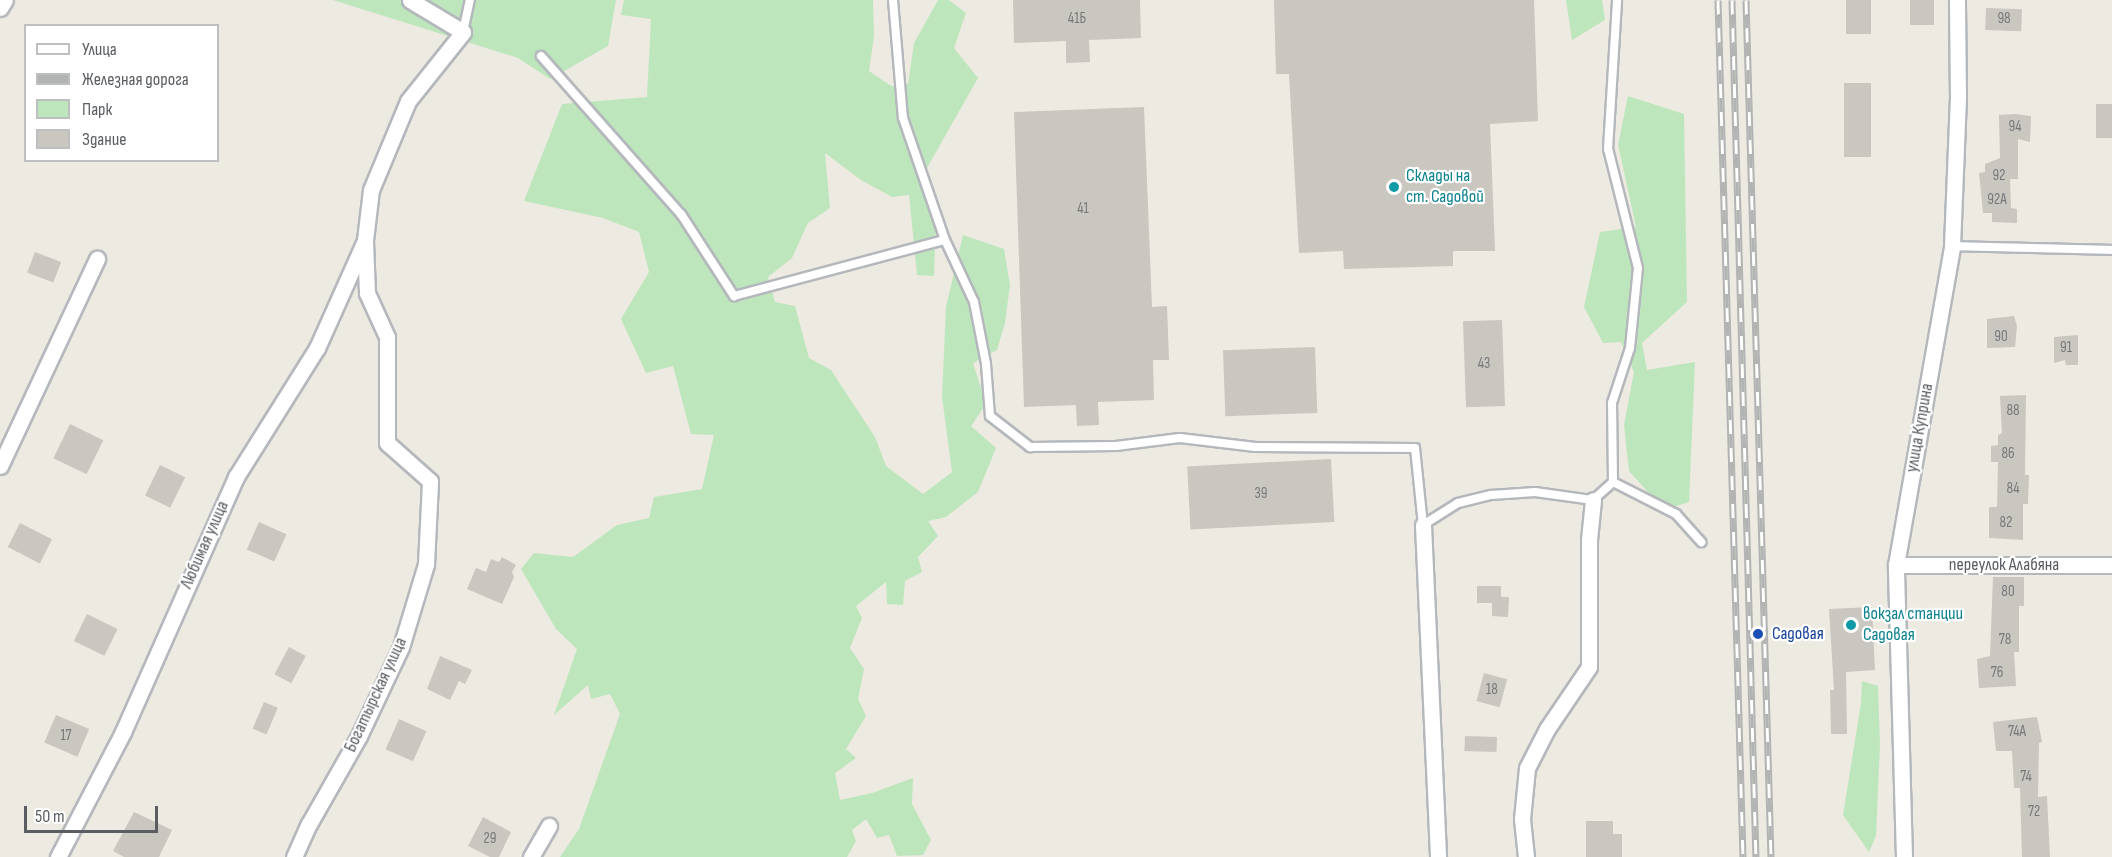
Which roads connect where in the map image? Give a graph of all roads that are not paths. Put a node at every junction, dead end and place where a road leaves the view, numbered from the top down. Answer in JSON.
{"nodes":[{"id":1,"x":5,"y":0,"type":"edge"},
{"id":2,"x":410,"y":0,"type":"edge"},
{"id":3,"x":470,"y":0,"type":"edge"},
{"id":4,"x":893,"y":0,"type":"edge"},
{"id":5,"x":1617,"y":0,"type":"edge"},
{"id":6,"x":1958,"y":0,"type":"edge"},
{"id":7,"x":0,"y":8,"type":"edge"},
{"id":8,"x":463,"y":32,"type":"junction"},
{"id":9,"x":541,"y":56,"type":"dead end"},
{"id":10,"x":365,"y":240,"type":"junction"},
{"id":11,"x":945,"y":240,"type":"junction"},
{"id":12,"x":1952,"y":246,"type":"junction"},
{"id":13,"x":2112,"y":250,"type":"edge"},
{"id":14,"x":97,"y":259,"type":"dead end"},
{"id":15,"x":0,"y":466,"type":"edge"},
{"id":16,"x":1613,"y":482,"type":"junction"},
{"id":17,"x":1593,"y":500,"type":"junction"},
{"id":18,"x":1423,"y":525,"type":"junction"},
{"id":19,"x":1701,"y":542,"type":"dead end"},
{"id":20,"x":1896,"y":565,"type":"junction"},
{"id":21,"x":2112,"y":565,"type":"edge"},
{"id":22,"x":549,"y":826,"type":"dead end"},
{"id":23,"x":58,"y":857,"type":"edge"},
{"id":24,"x":294,"y":857,"type":"edge"},
{"id":25,"x":531,"y":857,"type":"edge"},
{"id":26,"x":1438,"y":857,"type":"edge"},
{"id":27,"x":1526,"y":857,"type":"edge"},
{"id":28,"x":1904,"y":857,"type":"edge"}],
"edges":[{"from":1,"to":7,"type":"street"},
{"from":2,"to":8,"type":"street"},
{"from":3,"to":8,"type":"lane"},
{"from":4,"to":11,"type":"lane"},
{"from":5,"to":16,"type":"lane"},
{"from":6,"to":12,"type":"street","name":"улица Куприна"},
{"from":8,"to":10,"type":"street","name":"Богатырская улица"},
{"from":9,"to":11,"type":"lane"},
{"from":10,"to":23,"type":"street","name":"Любимая улица"},
{"from":10,"to":24,"type":"street","name":"Богатырская улица"},
{"from":11,"to":18,"type":"lane"},
{"from":12,"to":13,"type":"lane"},
{"from":12,"to":20,"type":"street","name":"улица Куприна"},
{"from":14,"to":15,"type":"street"},
{"from":16,"to":17,"type":"lane"},
{"from":16,"to":19,"type":"lane"},
{"from":17,"to":18,"type":"lane"},
{"from":17,"to":27,"type":"street"},
{"from":18,"to":26,"type":"street"},
{"from":20,"to":21,"type":"street","name":"переулок Алабяна"},
{"from":20,"to":28,"type":"street","name":"улица Куприна"},
{"from":22,"to":25,"type":"street"}]}
